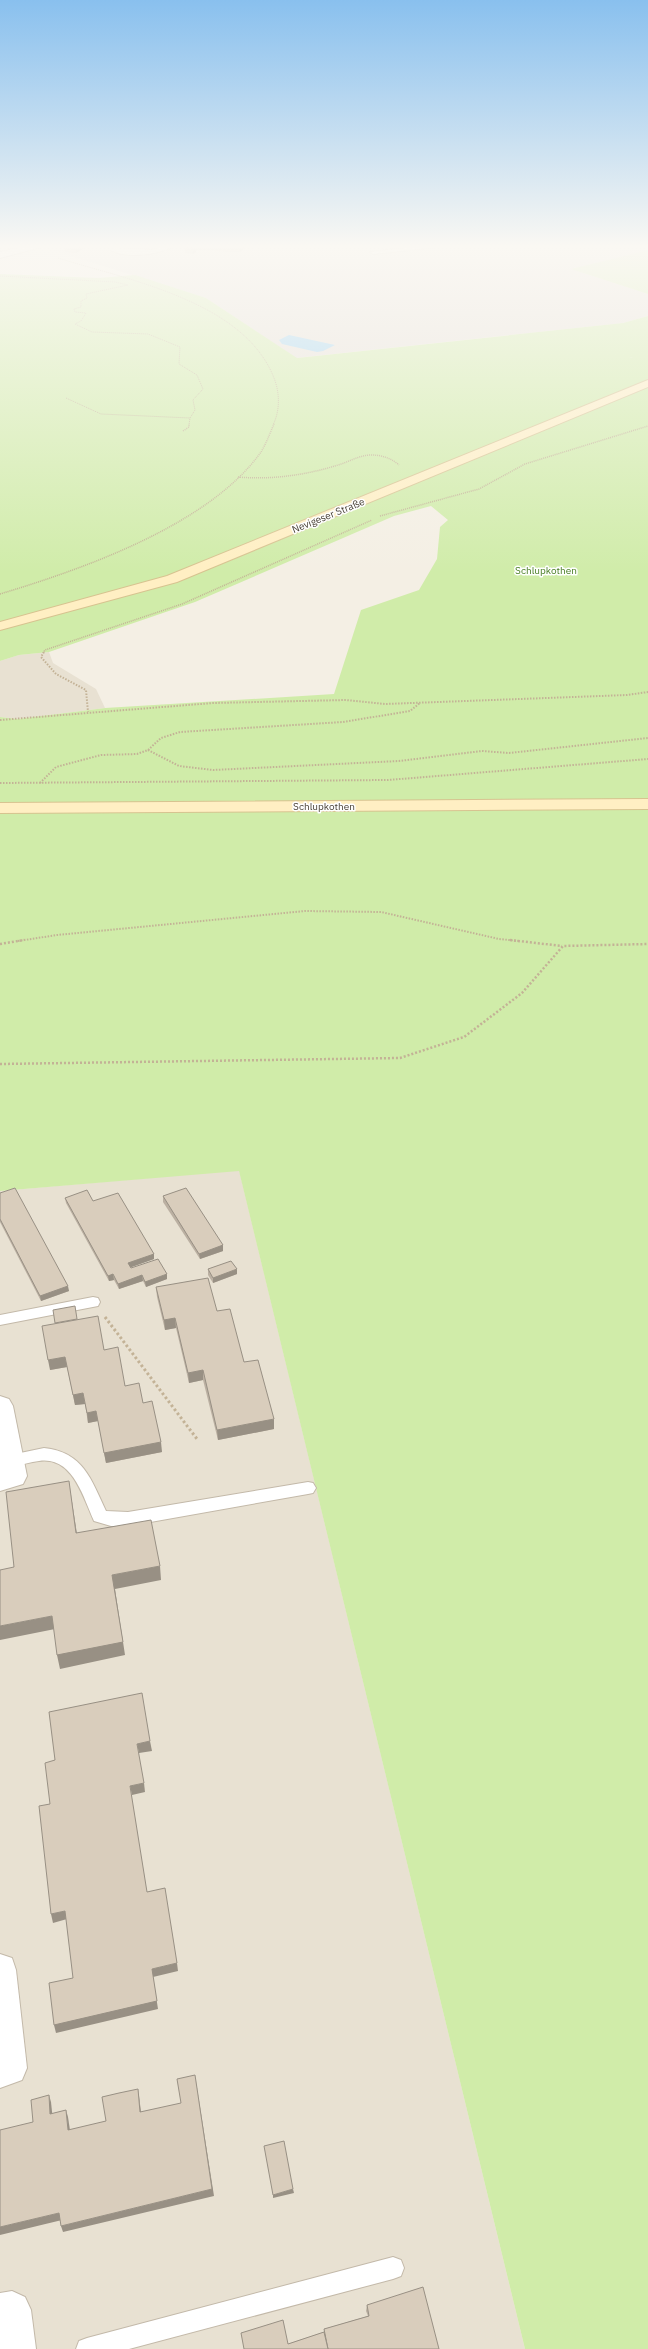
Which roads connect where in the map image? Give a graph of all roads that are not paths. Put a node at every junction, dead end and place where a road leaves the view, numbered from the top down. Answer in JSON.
{"nodes":[{"id":1,"x":648,"y":383,"type":"edge"},
{"id":2,"x":0,"y":626,"type":"edge"},
{"id":3,"x":648,"y":804,"type":"edge"},
{"id":4,"x":0,"y":808,"type":"edge"},
{"id":5,"x":93,"y":1302,"type":"road end"},
{"id":6,"x":0,"y":1320,"type":"edge"},
{"id":7,"x":0,"y":1406,"type":"edge"},
{"id":8,"x":5,"y":1470,"type":"edge"},
{"id":9,"x":308,"y":1488,"type":"dead end"},
{"id":10,"x":0,"y":1970,"type":"edge"},
{"id":11,"x":0,"y":2071,"type":"edge"},
{"id":12,"x":394,"y":2268,"type":"dead end"},
{"id":13,"x":0,"y":2312,"type":"edge"},
{"id":14,"x":16,"y":2349,"type":"edge"},
{"id":15,"x":87,"y":2349,"type":"edge"}],
"edges":[{"from":1,"to":2,"type":"main road","name":"Nevigeser Straße"},
{"from":3,"to":4,"type":"main road","name":"Schlupkothen"},
{"from":5,"to":6,"type":"lane"},
{"from":7,"to":8,"type":"street"},
{"from":8,"to":9,"type":"lane"},
{"from":10,"to":11,"type":"street"},
{"from":12,"to":15,"type":"lane"},
{"from":13,"to":14,"type":"street"}]}
